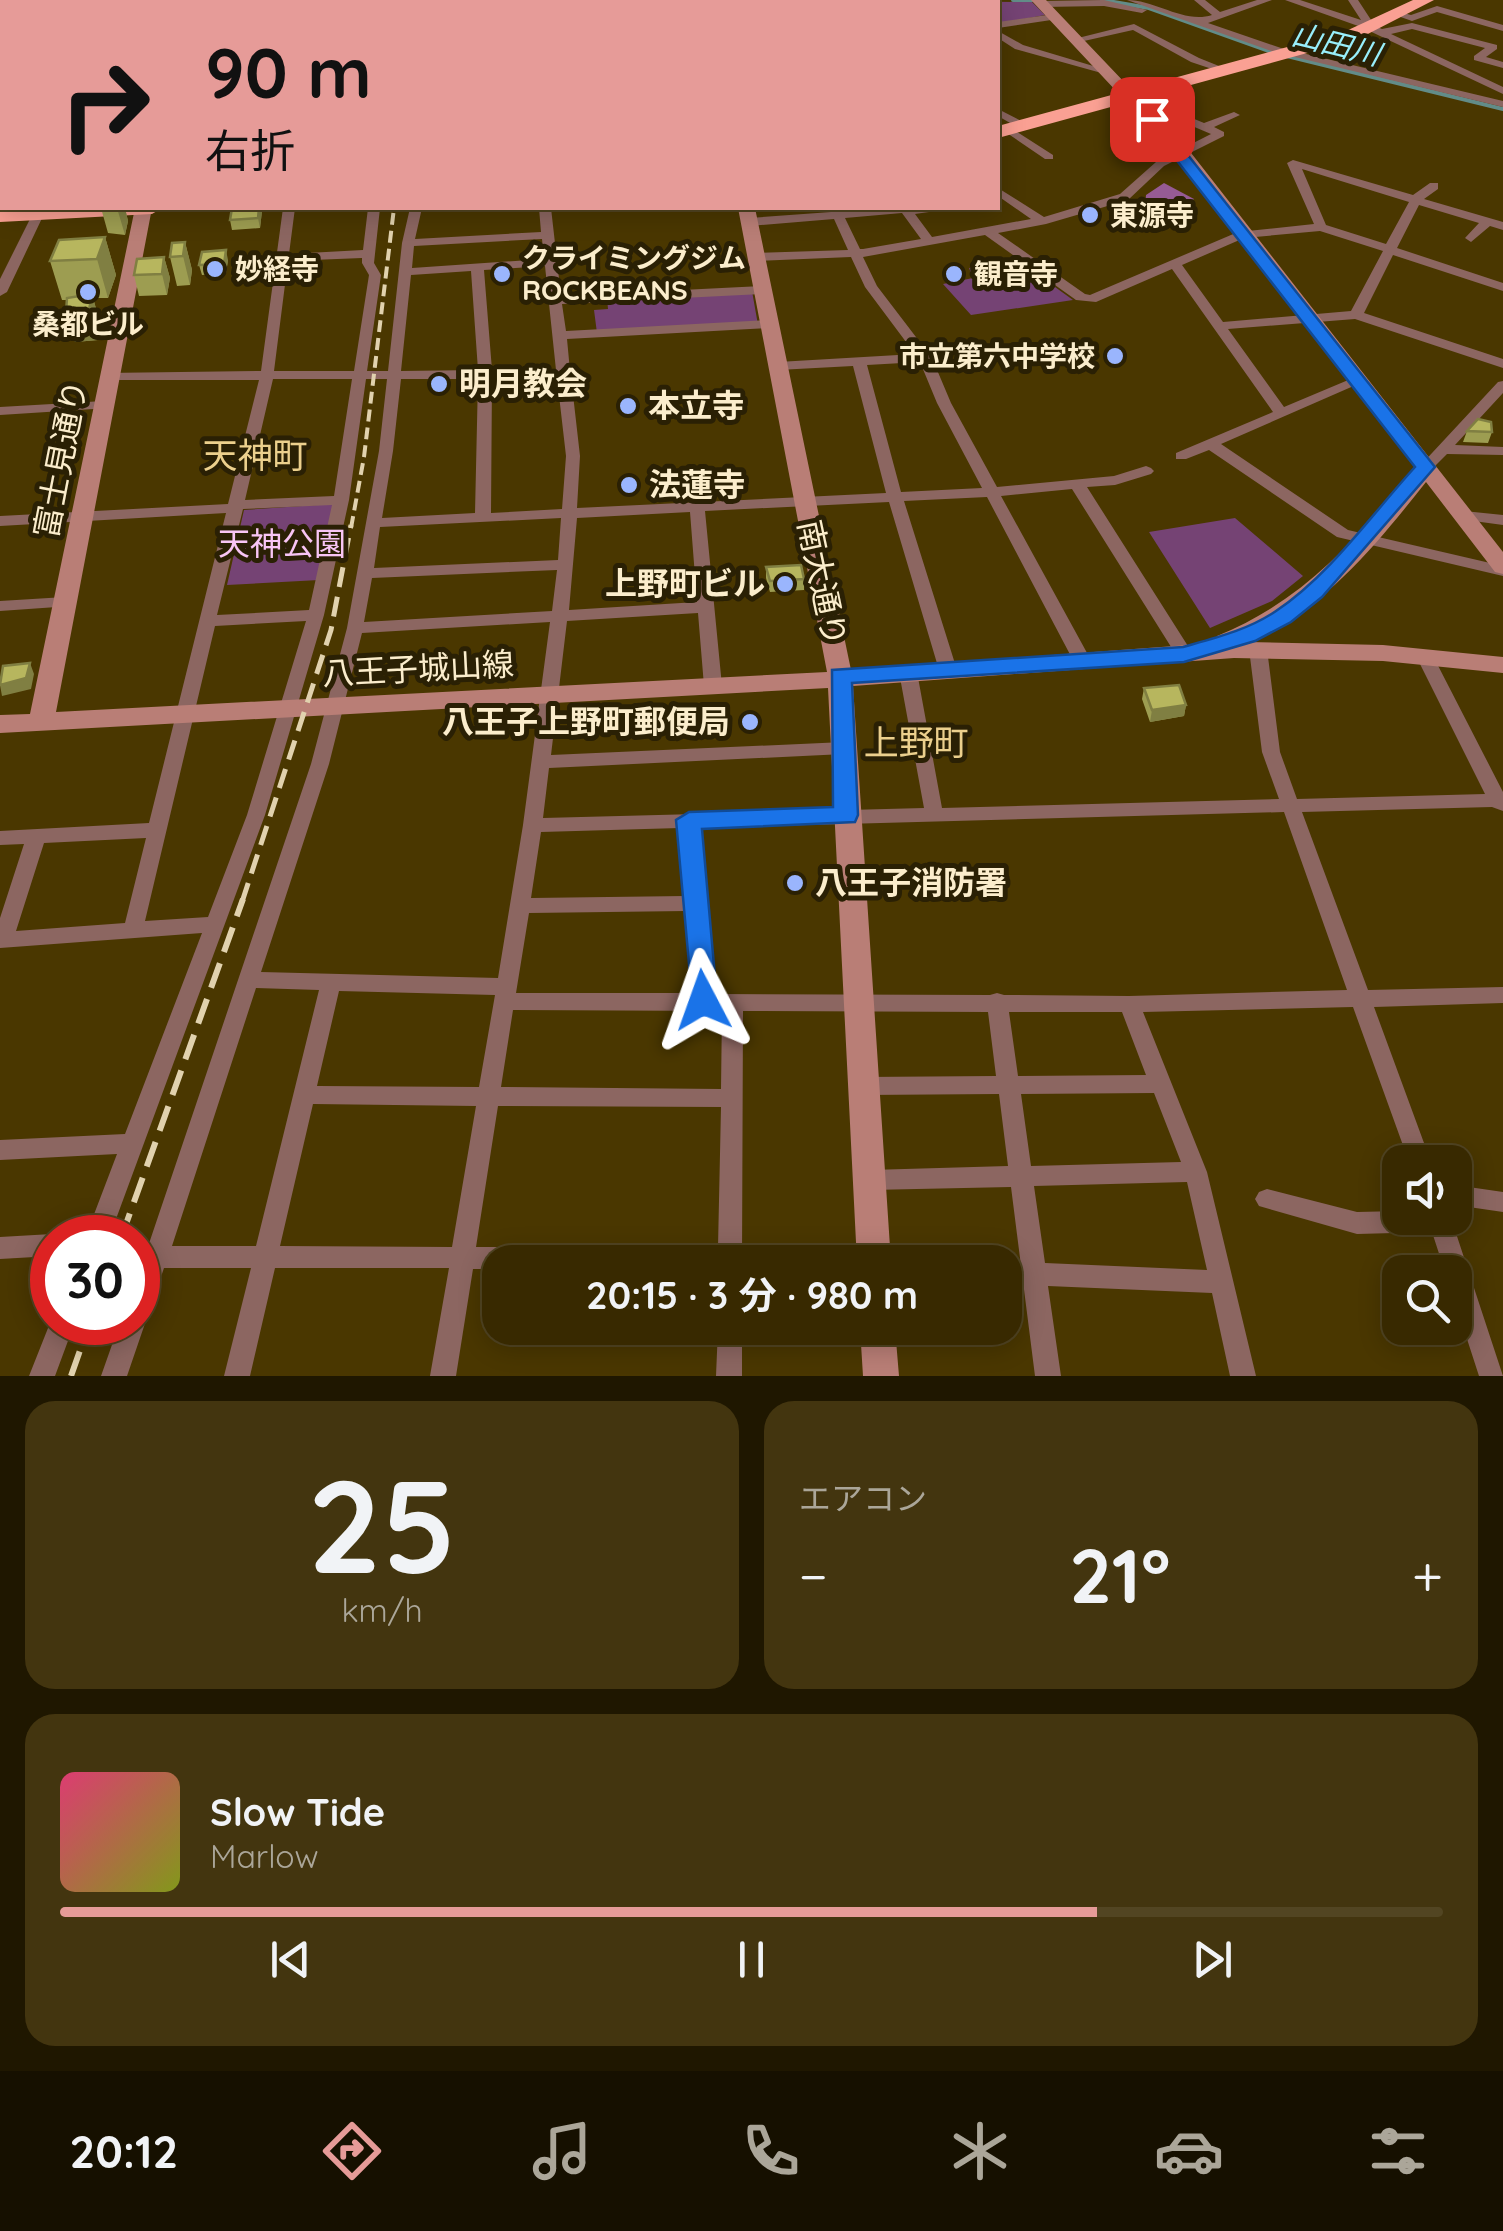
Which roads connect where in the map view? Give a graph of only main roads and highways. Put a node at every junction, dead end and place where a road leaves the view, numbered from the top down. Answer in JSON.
{"nodes":[{"id":1,"x":1426,"y":0,"type":"edge"},
{"id":2,"x":1006,"y":124,"type":"edge"},
{"id":3,"x":119,"y":210,"type":"edge"},
{"id":4,"x":0,"y":216,"type":"edge"}],
"edges":[{"from":1,"to":2,"type":"highway"},
{"from":3,"to":4,"type":"highway"}]}
